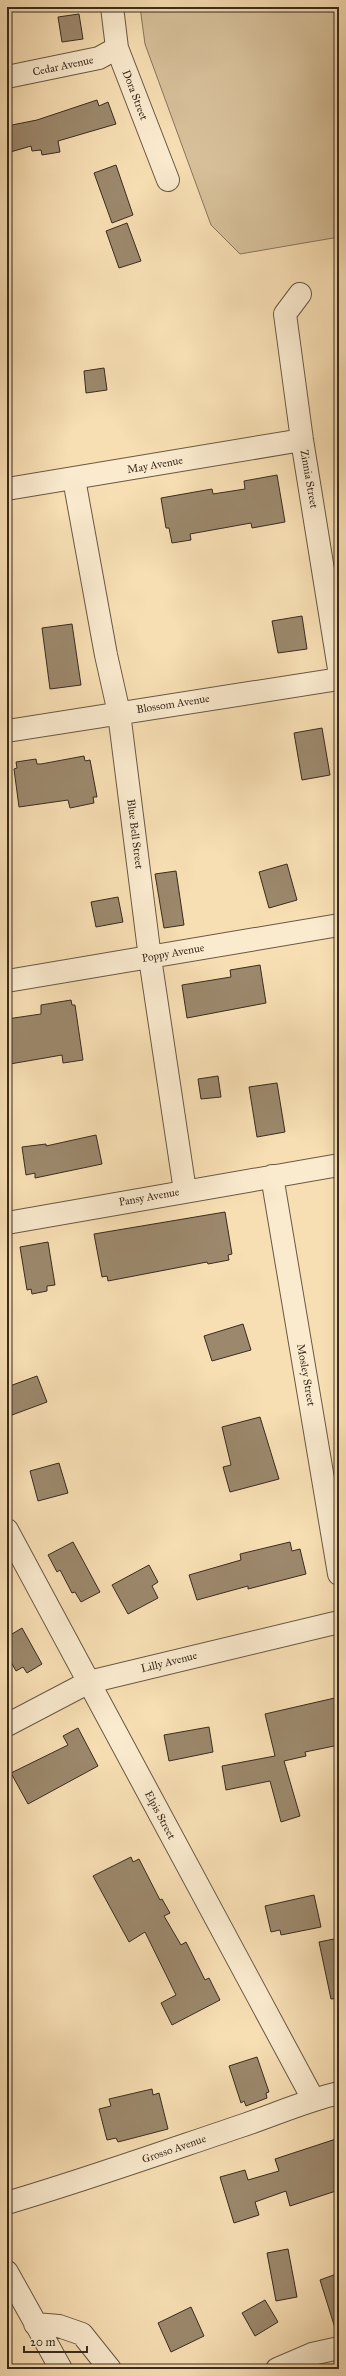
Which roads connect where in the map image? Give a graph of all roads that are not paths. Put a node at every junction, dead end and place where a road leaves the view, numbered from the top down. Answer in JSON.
{"nodes":[{"id":1,"x":112,"y":7,"type":"edge"},
{"id":2,"x":117,"y":48,"type":"junction"},
{"id":3,"x":7,"y":77,"type":"edge"},
{"id":4,"x":168,"y":180,"type":"dead end"},
{"id":5,"x":300,"y":294,"type":"dead end"},
{"id":6,"x":302,"y":440,"type":"junction"},
{"id":7,"x":74,"y":479,"type":"junction"},
{"id":8,"x":7,"y":489,"type":"edge"},
{"id":9,"x":339,"y":669,"type":"edge"},
{"id":10,"x":339,"y":679,"type":"edge"},
{"id":11,"x":120,"y":713,"type":"junction"},
{"id":12,"x":7,"y":731,"type":"edge"},
{"id":13,"x":339,"y":925,"type":"edge"},
{"id":14,"x":150,"y":958,"type":"junction"},
{"id":15,"x":7,"y":981,"type":"edge"},
{"id":16,"x":339,"y":1165,"type":"edge"},
{"id":17,"x":272,"y":1176,"type":"junction"},
{"id":18,"x":185,"y":1191,"type":"junction"},
{"id":19,"x":7,"y":1223,"type":"edge"},
{"id":20,"x":7,"y":1530,"type":"edge"},
{"id":21,"x":339,"y":1574,"type":"edge"},
{"id":22,"x":339,"y":1622,"type":"edge"},
{"id":23,"x":89,"y":1682,"type":"junction"},
{"id":24,"x":7,"y":1724,"type":"edge"},
{"id":25,"x":339,"y":2093,"type":"edge"},
{"id":26,"x":313,"y":2099,"type":"junction"},
{"id":27,"x":7,"y":2203,"type":"edge"},
{"id":28,"x":7,"y":2272,"type":"edge"},
{"id":29,"x":35,"y":2324,"type":"junction"},
{"id":30,"x":339,"y":2348,"type":"edge"},
{"id":31,"x":61,"y":2369,"type":"edge"},
{"id":32,"x":110,"y":2369,"type":"edge"},
{"id":33,"x":277,"y":2369,"type":"edge"}],
"edges":[{"from":1,"to":2,"type":"street","name":"Dora Street"},
{"from":2,"to":3,"type":"street","name":"Cedar Avenue"},
{"from":2,"to":4,"type":"street","name":"Dora Street"},
{"from":5,"to":6,"type":"street","name":"Zinnia Street"},
{"from":6,"to":7,"type":"street","name":"May Avenue"},
{"from":6,"to":9,"type":"street","name":"Zinnia Street"},
{"from":7,"to":8,"type":"street","name":"May Avenue"},
{"from":7,"to":11,"type":"street","name":"Blue Bell Street"},
{"from":10,"to":11,"type":"street","name":"Blossom Avenue"},
{"from":11,"to":12,"type":"street","name":"Blossom Avenue"},
{"from":11,"to":14,"type":"street","name":"Blue Bell Street"},
{"from":13,"to":14,"type":"street","name":"Poppy Avenue"},
{"from":14,"to":15,"type":"street","name":"Poppy Avenue"},
{"from":14,"to":18,"type":"street","name":"Blue Bell Street"},
{"from":16,"to":17,"type":"street","name":"Pansy Avenue"},
{"from":17,"to":18,"type":"street","name":"Pansy Avenue"},
{"from":17,"to":21,"type":"street","name":"Mosley Street"},
{"from":18,"to":19,"type":"street","name":"Pansy Avenue"},
{"from":20,"to":23,"type":"street","name":"Elpis Street"},
{"from":22,"to":23,"type":"street","name":"Lilly Avenue"},
{"from":23,"to":24,"type":"street","name":"Lilly Avenue"},
{"from":23,"to":26,"type":"street","name":"Elpis Street"},
{"from":25,"to":26,"type":"street","name":"Grosso Avenue"},
{"from":26,"to":27,"type":"street","name":"Grosso Avenue"},
{"from":28,"to":29,"type":"street"},
{"from":29,"to":31,"type":"street"},
{"from":29,"to":32,"type":"street"},
{"from":30,"to":33,"type":"street"}]}
